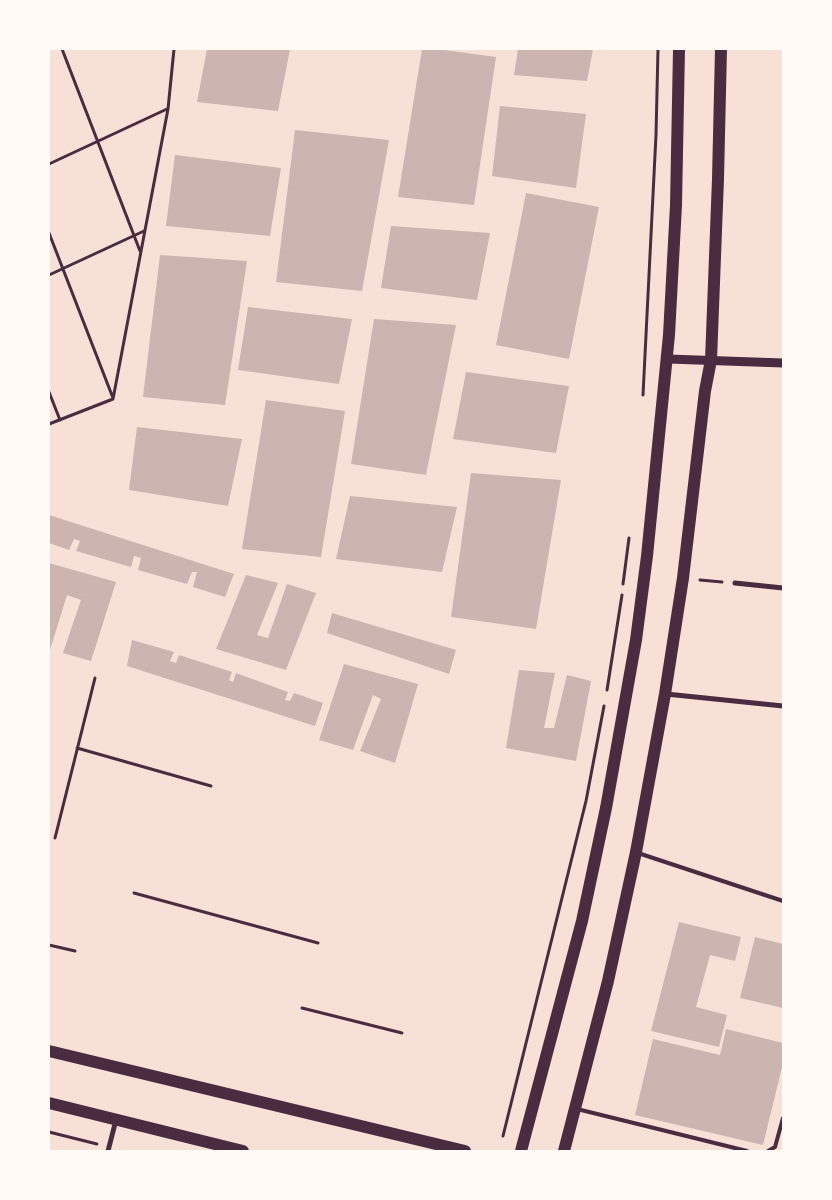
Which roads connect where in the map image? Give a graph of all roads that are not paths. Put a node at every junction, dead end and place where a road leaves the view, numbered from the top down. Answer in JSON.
{"nodes":[{"id":1,"x":679,"y":49,"type":"edge"},
{"id":2,"x":721,"y":49,"type":"edge"},
{"id":3,"x":668,"y":359,"type":"junction"},
{"id":4,"x":711,"y":360,"type":"junction"},
{"id":5,"x":783,"y":363,"type":"edge"},
{"id":6,"x":735,"y":583,"type":"road end"},
{"id":7,"x":783,"y":588,"type":"edge"},
{"id":8,"x":665,"y":694,"type":"junction"},
{"id":9,"x":783,"y":706,"type":"edge"},
{"id":10,"x":636,"y":852,"type":"junction"},
{"id":11,"x":783,"y":901,"type":"edge"},
{"id":12,"x":49,"y":1052,"type":"edge"},
{"id":13,"x":49,"y":1103,"type":"edge"},
{"id":14,"x":576,"y":1109,"type":"junction"},
{"id":15,"x":783,"y":1118,"type":"edge"},
{"id":16,"x":116,"y":1119,"type":"junction"},
{"id":17,"x":108,"y":1149,"type":"edge"},
{"id":18,"x":243,"y":1151,"type":"edge"},
{"id":19,"x":465,"y":1151,"type":"edge"},
{"id":20,"x":521,"y":1151,"type":"edge"},
{"id":21,"x":564,"y":1151,"type":"edge"},
{"id":22,"x":747,"y":1151,"type":"edge"},
{"id":23,"x":768,"y":1151,"type":"edge"}],
"edges":[{"from":1,"to":3,"type":"main road"},
{"from":2,"to":4,"type":"main road"},
{"from":3,"to":4,"type":"street"},
{"from":3,"to":20,"type":"main road"},
{"from":4,"to":5,"type":"street"},
{"from":4,"to":8,"type":"main road"},
{"from":6,"to":7,"type":"street"},
{"from":8,"to":9,"type":"street"},
{"from":8,"to":10,"type":"main road"},
{"from":10,"to":11,"type":"lane"},
{"from":10,"to":14,"type":"main road"},
{"from":12,"to":19,"type":"main road"},
{"from":13,"to":16,"type":"main road"},
{"from":14,"to":21,"type":"main road"},
{"from":14,"to":22,"type":"lane"},
{"from":15,"to":23,"type":"lane"},
{"from":16,"to":17,"type":"street"},
{"from":16,"to":18,"type":"main road"}]}
